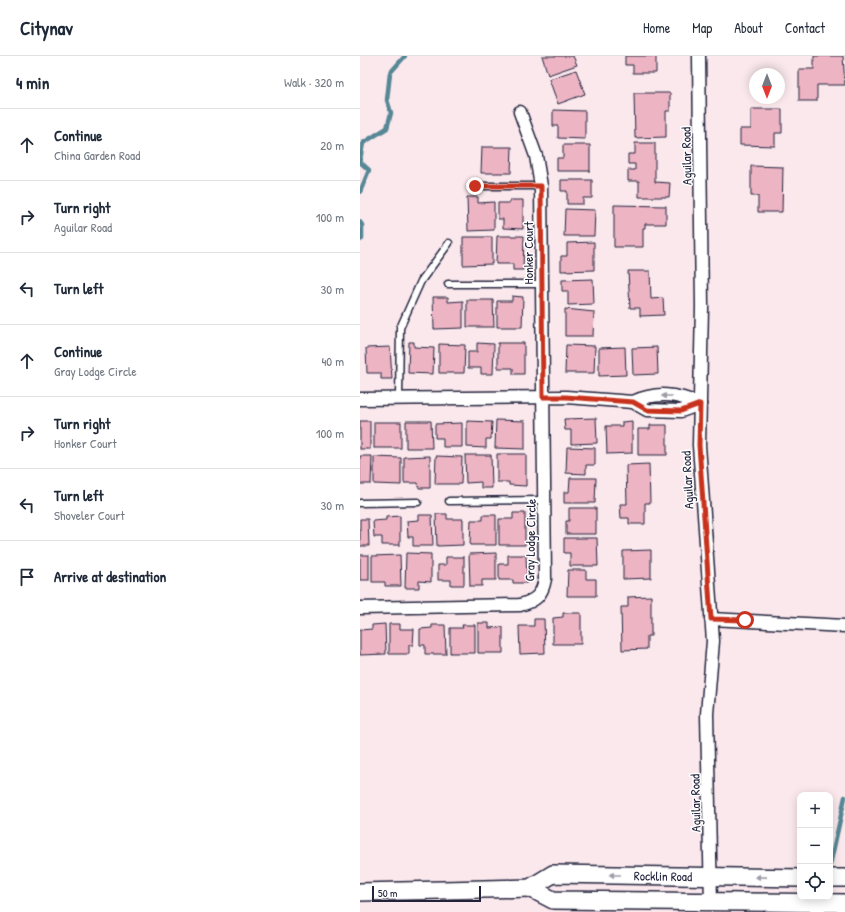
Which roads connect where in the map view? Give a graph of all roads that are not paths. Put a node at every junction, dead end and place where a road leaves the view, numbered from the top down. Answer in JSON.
{"nodes":[{"id":1,"x":699,"y":56,"type":"edge"},
{"id":2,"x":520,"y":112,"type":"dead end"},
{"id":3,"x":475,"y":186,"type":"dead end"},
{"id":4,"x":541,"y":186,"type":"junction"},
{"id":5,"x":449,"y":243,"type":"dead end"},
{"id":6,"x":448,"y":284,"type":"dead end"},
{"id":7,"x":542,"y":284,"type":"junction"},
{"id":8,"x":543,"y":397,"type":"junction"},
{"id":9,"x":399,"y":398,"type":"junction"},
{"id":10,"x":360,"y":399,"type":"edge"},
{"id":11,"x":700,"y":404,"type":"junction"},
{"id":12,"x":544,"y":500,"type":"junction"},
{"id":13,"x":418,"y":502,"type":"dead end"},
{"id":14,"x":449,"y":502,"type":"dead end"},
{"id":15,"x":360,"y":503,"type":"edge"},
{"id":16,"x":360,"y":608,"type":"edge"},
{"id":17,"x":711,"y":619,"type":"junction"},
{"id":18,"x":845,"y":626,"type":"edge"},
{"id":19,"x":710,"y":876,"type":"junction"},
{"id":20,"x":797,"y":878,"type":"edge"},
{"id":21,"x":833,"y":878,"type":"edge"},
{"id":22,"x":845,"y":878,"type":"edge"},
{"id":23,"x":530,"y":888,"type":"junction"},
{"id":24,"x":360,"y":892,"type":"edge"},
{"id":25,"x":711,"y":902,"type":"junction"},
{"id":26,"x":844,"y":903,"type":"edge"}],
"edges":[{"from":1,"to":11,"type":"street","name":"Aguilar Road"},
{"from":2,"to":4,"type":"street","name":"Honker Court"},
{"from":3,"to":4,"type":"lane"},
{"from":4,"to":7,"type":"street","name":"Honker Court"},
{"from":5,"to":9,"type":"lane"},
{"from":6,"to":7,"type":"lane"},
{"from":7,"to":8,"type":"street","name":"Honker Court"},
{"from":8,"to":9,"type":"street"},
{"from":8,"to":11,"type":"street"},
{"from":8,"to":12,"type":"street","name":"Gray Lodge Circle"},
{"from":9,"to":10,"type":"street"},
{"from":11,"to":17,"type":"street","name":"Aguilar Road"},
{"from":12,"to":14,"type":"lane"},
{"from":12,"to":16,"type":"street","name":"Gray Lodge Circle"},
{"from":13,"to":15,"type":"lane"},
{"from":17,"to":18,"type":"street"},
{"from":17,"to":19,"type":"street","name":"Aguilar Road"},
{"from":20,"to":19,"type":"main road","name":"Rocklin Road","one_way":true},
{"from":19,"to":23,"type":"main road","name":"Rocklin Road","one_way":true},
{"from":19,"to":25,"type":"street","name":"Aguilar Road"},
{"from":21,"to":22,"type":"main road"},
{"from":23,"to":24,"type":"main road","name":"Rocklin Road"},
{"from":23,"to":25,"type":"main road","name":"Rocklin Road"},
{"from":25,"to":26,"type":"main road","name":"Rocklin Road"}]}
